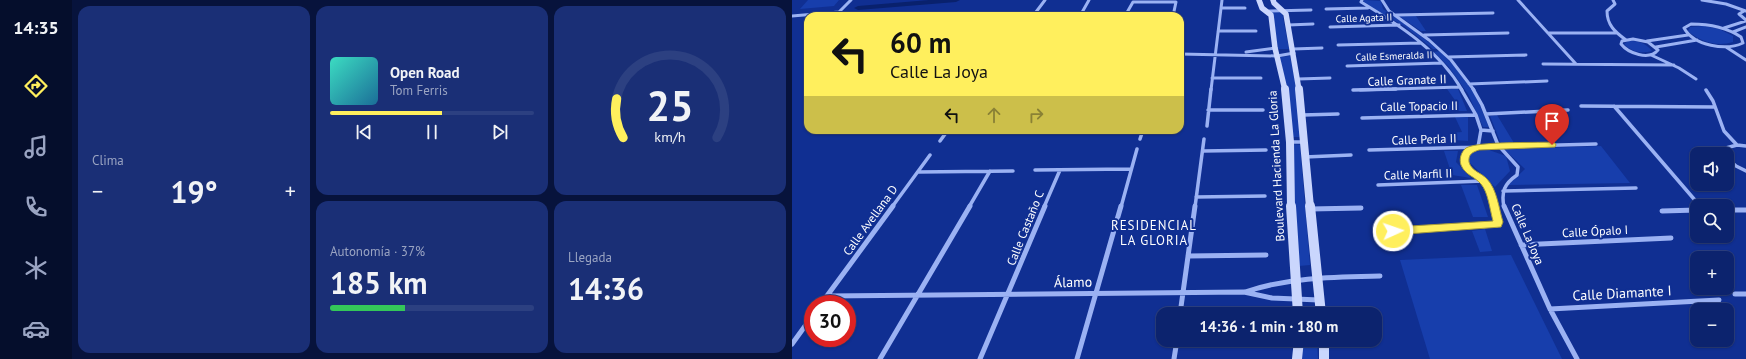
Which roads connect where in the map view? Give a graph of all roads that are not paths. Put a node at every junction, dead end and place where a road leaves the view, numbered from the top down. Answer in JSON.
{"nodes":[{"id":1,"x":851,"y":0,"type":"edge"},
{"id":2,"x":1045,"y":0,"type":"edge"},
{"id":3,"x":1089,"y":0,"type":"edge"},
{"id":4,"x":1222,"y":0,"type":"edge"},
{"id":5,"x":1259,"y":0,"type":"edge"},
{"id":6,"x":1273,"y":0,"type":"edge"},
{"id":7,"x":1362,"y":0,"type":"edge"},
{"id":8,"x":1382,"y":0,"type":"edge"},
{"id":9,"x":1518,"y":0,"type":"edge"},
{"id":10,"x":1613,"y":0,"type":"edge"},
{"id":11,"x":1702,"y":0,"type":"edge"},
{"id":12,"x":1221,"y":8,"type":"junction"},
{"id":13,"x":1245,"y":8,"type":"dead end"},
{"id":14,"x":1370,"y":8,"type":"junction"},
{"id":15,"x":1326,"y":9,"type":"dead end"},
{"id":16,"x":1311,"y":10,"type":"dead end"},
{"id":17,"x":1269,"y":11,"type":"junction"},
{"id":18,"x":1283,"y":11,"type":"junction"},
{"id":19,"x":1745,"y":11,"type":"edge"},
{"id":20,"x":838,"y":12,"type":"edge"},
{"id":21,"x":1036,"y":12,"type":"edge"},
{"id":22,"x":1082,"y":12,"type":"edge"},
{"id":23,"x":1127,"y":12,"type":"edge"},
{"id":24,"x":1174,"y":12,"type":"edge"},
{"id":25,"x":1493,"y":13,"type":"dead end"},
{"id":26,"x":804,"y":15,"type":"edge"},
{"id":27,"x":1396,"y":15,"type":"junction"},
{"id":28,"x":792,"y":16,"type":"edge"},
{"id":29,"x":1746,"y":20,"type":"edge"},
{"id":30,"x":1288,"y":24,"type":"junction"},
{"id":31,"x":1313,"y":24,"type":"dead end"},
{"id":32,"x":1399,"y":25,"type":"junction"},
{"id":33,"x":1330,"y":27,"type":"dead end"},
{"id":34,"x":1746,"y":27,"type":"edge"},
{"id":35,"x":1723,"y":28,"type":"junction"},
{"id":36,"x":1256,"y":30,"type":"dead end"},
{"id":37,"x":1218,"y":31,"type":"junction"},
{"id":38,"x":1733,"y":32,"type":"junction"},
{"id":39,"x":1508,"y":33,"type":"dead end"},
{"id":40,"x":1548,"y":33,"type":"junction"},
{"id":41,"x":1616,"y":33,"type":"junction"},
{"id":42,"x":1423,"y":35,"type":"junction"},
{"id":43,"x":1688,"y":35,"type":"junction"},
{"id":44,"x":1626,"y":40,"type":"junction"},
{"id":45,"x":1698,"y":40,"type":"junction"},
{"id":46,"x":1642,"y":41,"type":"junction"},
{"id":47,"x":1422,"y":43,"type":"junction"},
{"id":48,"x":1338,"y":45,"type":"dead end"},
{"id":49,"x":1741,"y":45,"type":"junction"},
{"id":50,"x":1656,"y":47,"type":"junction"},
{"id":51,"x":1726,"y":47,"type":"junction"},
{"id":52,"x":1275,"y":48,"type":"junction"},
{"id":53,"x":1322,"y":48,"type":"dead end"},
{"id":54,"x":1746,"y":48,"type":"edge"},
{"id":55,"x":1441,"y":50,"type":"junction"},
{"id":56,"x":1294,"y":51,"type":"junction"},
{"id":57,"x":1431,"y":51,"type":"junction"},
{"id":58,"x":1184,"y":54,"type":"edge"},
{"id":59,"x":1215,"y":54,"type":"junction"},
{"id":60,"x":1234,"y":54,"type":"junction"},
{"id":61,"x":1526,"y":55,"type":"dead end"},
{"id":62,"x":1650,"y":55,"type":"junction"},
{"id":63,"x":1277,"y":56,"type":"junction"},
{"id":64,"x":1448,"y":57,"type":"junction"},
{"id":65,"x":1746,"y":60,"type":"edge"},
{"id":66,"x":1442,"y":63,"type":"junction"},
{"id":67,"x":1543,"y":64,"type":"dead end"},
{"id":68,"x":1576,"y":64,"type":"junction"},
{"id":69,"x":1674,"y":65,"type":"junction"},
{"id":70,"x":1347,"y":66,"type":"dead end"},
{"id":71,"x":1212,"y":78,"type":"junction"},
{"id":72,"x":1260,"y":78,"type":"dead end"},
{"id":73,"x":1330,"y":78,"type":"dead end"},
{"id":74,"x":1298,"y":79,"type":"junction"},
{"id":75,"x":1696,"y":79,"type":"dead end"},
{"id":76,"x":1547,"y":81,"type":"dead end"},
{"id":77,"x":1470,"y":84,"type":"junction"},
{"id":78,"x":1460,"y":87,"type":"junction"},
{"id":79,"x":1353,"y":90,"type":"dead end"},
{"id":80,"x":1706,"y":90,"type":"dead end"},
{"id":81,"x":1581,"y":106,"type":"dead end"},
{"id":82,"x":1614,"y":106,"type":"junction"},
{"id":83,"x":1714,"y":107,"type":"junction"},
{"id":84,"x":1208,"y":110,"type":"junction"},
{"id":85,"x":1263,"y":110,"type":"dead end"},
{"id":86,"x":1568,"y":110,"type":"dead end"},
{"id":87,"x":1338,"y":114,"type":"dead end"},
{"id":88,"x":1486,"y":114,"type":"junction"},
{"id":89,"x":1303,"y":115,"type":"junction"},
{"id":90,"x":1476,"y":115,"type":"junction"},
{"id":91,"x":1362,"y":118,"type":"dead end"},
{"id":92,"x":1207,"y":126,"type":"dead end"},
{"id":93,"x":1481,"y":130,"type":"junction"},
{"id":94,"x":1493,"y":131,"type":"junction"},
{"id":95,"x":945,"y":134,"type":"edge"},
{"id":96,"x":1142,"y":134,"type":"edge"},
{"id":97,"x":1140,"y":139,"type":"dead end"},
{"id":98,"x":1204,"y":140,"type":"dead end"},
{"id":99,"x":940,"y":141,"type":"dead end"},
{"id":100,"x":1290,"y":142,"type":"junction"},
{"id":101,"x":1304,"y":142,"type":"junction"},
{"id":102,"x":1596,"y":144,"type":"dead end"},
{"id":103,"x":1737,"y":145,"type":"junction"},
{"id":104,"x":1746,"y":146,"type":"edge"},
{"id":105,"x":1478,"y":147,"type":"junction"},
{"id":106,"x":1498,"y":147,"type":"junction"},
{"id":107,"x":1730,"y":147,"type":"edge"},
{"id":108,"x":1137,"y":149,"type":"dead end"},
{"id":109,"x":1266,"y":150,"type":"dead end"},
{"id":110,"x":1370,"y":150,"type":"dead end"},
{"id":111,"x":1203,"y":151,"type":"junction"},
{"id":112,"x":930,"y":155,"type":"dead end"},
{"id":113,"x":1351,"y":155,"type":"dead end"},
{"id":114,"x":1306,"y":157,"type":"junction"},
{"id":115,"x":1734,"y":164,"type":"edge"},
{"id":116,"x":1131,"y":169,"type":"junction"},
{"id":117,"x":1035,"y":170,"type":"dead end"},
{"id":118,"x":1060,"y":170,"type":"junction"},
{"id":119,"x":990,"y":171,"type":"junction"},
{"id":120,"x":1013,"y":171,"type":"dead end"},
{"id":121,"x":1746,"y":171,"type":"edge"},
{"id":122,"x":918,"y":172,"type":"junction"},
{"id":123,"x":1484,"y":181,"type":"junction"},
{"id":124,"x":1378,"y":185,"type":"dead end"},
{"id":125,"x":1636,"y":188,"type":"dead end"},
{"id":126,"x":1503,"y":191,"type":"junction"},
{"id":127,"x":1265,"y":196,"type":"dead end"},
{"id":128,"x":1196,"y":197,"type":"junction"},
{"id":129,"x":1694,"y":199,"type":"edge"},
{"id":130,"x":1361,"y":208,"type":"dead end"},
{"id":131,"x":1310,"y":210,"type":"junction"},
{"id":132,"x":1690,"y":210,"type":"edge"},
{"id":133,"x":1734,"y":210,"type":"edge"},
{"id":134,"x":1746,"y":210,"type":"edge"},
{"id":135,"x":1662,"y":211,"type":"dead end"},
{"id":136,"x":1393,"y":231,"type":"dead end"},
{"id":137,"x":1671,"y":238,"type":"dead end"},
{"id":138,"x":1521,"y":245,"type":"junction"},
{"id":139,"x":1266,"y":255,"type":"dead end"},
{"id":140,"x":1188,"y":256,"type":"junction"},
{"id":141,"x":1380,"y":276,"type":"dead end"},
{"id":142,"x":1316,"y":278,"type":"junction"},
{"id":143,"x":1296,"y":279,"type":"junction"},
{"id":144,"x":1183,"y":292,"type":"junction"},
{"id":145,"x":1244,"y":292,"type":"junction"},
{"id":146,"x":1096,"y":293,"type":"junction"},
{"id":147,"x":1009,"y":294,"type":"junction"},
{"id":148,"x":1735,"y":294,"type":"dead end"},
{"id":149,"x":1746,"y":294,"type":"edge"},
{"id":150,"x":828,"y":295,"type":"edge"},
{"id":151,"x":917,"y":295,"type":"junction"},
{"id":152,"x":856,"y":296,"type":"edge"},
{"id":153,"x":1298,"y":300,"type":"junction"},
{"id":154,"x":1319,"y":300,"type":"junction"},
{"id":155,"x":1719,"y":300,"type":"dead end"},
{"id":156,"x":1181,"y":307,"type":"edge"},
{"id":157,"x":1298,"y":307,"type":"edge"},
{"id":158,"x":1320,"y":307,"type":"edge"},
{"id":159,"x":1550,"y":309,"type":"junction"},
{"id":160,"x":804,"y":327,"type":"edge"},
{"id":161,"x":792,"y":344,"type":"edge"},
{"id":162,"x":1176,"y":347,"type":"edge"},
{"id":163,"x":1298,"y":347,"type":"edge"},
{"id":164,"x":1324,"y":347,"type":"edge"},
{"id":165,"x":880,"y":359,"type":"edge"},
{"id":166,"x":980,"y":359,"type":"edge"},
{"id":167,"x":1077,"y":359,"type":"edge"},
{"id":168,"x":1174,"y":359,"type":"edge"},
{"id":169,"x":1297,"y":359,"type":"edge"},
{"id":170,"x":1324,"y":359,"type":"edge"},
{"id":171,"x":1577,"y":359,"type":"edge"}],
"edges":[{"from":1,"to":20,"type":"street"},
{"from":2,"to":21,"type":"street"},
{"from":3,"to":22,"type":"street"},
{"from":4,"to":12,"type":"street"},
{"from":5,"to":17,"type":"street"},
{"from":6,"to":18,"type":"street"},
{"from":7,"to":14,"type":"street"},
{"from":8,"to":27,"type":"street"},
{"from":9,"to":40,"type":"street"},
{"from":10,"to":41,"type":"street"},
{"from":11,"to":19,"type":"street"},
{"from":12,"to":13,"type":"street"},
{"from":12,"to":37,"type":"street"},
{"from":14,"to":15,"type":"street"},
{"from":14,"to":32,"type":"street"},
{"from":16,"to":18,"type":"street"},
{"from":17,"to":18,"type":"street"},
{"from":17,"to":52,"type":"street","name":"Boulevard Hacienda La Gloria"},
{"from":18,"to":30,"type":"street"},
{"from":19,"to":29,"type":"street"},
{"from":23,"to":24,"type":"street"},
{"from":25,"to":27,"type":"street"},
{"from":26,"to":28,"type":"street"},
{"from":27,"to":42,"type":"street"},
{"from":29,"to":35,"type":"street"},
{"from":30,"to":31,"type":"street"},
{"from":30,"to":56,"type":"street"},
{"from":32,"to":33,"type":"street","name":"Calle Agata II"},
{"from":32,"to":47,"type":"street"},
{"from":34,"to":38,"type":"street"},
{"from":35,"to":38,"type":"street"},
{"from":35,"to":43,"type":"street"},
{"from":36,"to":37,"type":"street"},
{"from":37,"to":59,"type":"street"},
{"from":38,"to":49,"type":"street"},
{"from":39,"to":42,"type":"street"},
{"from":40,"to":41,"type":"street"},
{"from":40,"to":68,"type":"street"},
{"from":41,"to":44,"type":"street"},
{"from":42,"to":55,"type":"street"},
{"from":43,"to":45,"type":"street"},
{"from":43,"to":46,"type":"street"},
{"from":44,"to":46,"type":"street"},
{"from":44,"to":62,"type":"street"},
{"from":45,"to":50,"type":"street"},
{"from":45,"to":51,"type":"street"},
{"from":46,"to":50,"type":"street"},
{"from":47,"to":48,"type":"street"},
{"from":47,"to":57,"type":"street"},
{"from":49,"to":51,"type":"street"},
{"from":49,"to":54,"type":"street"},
{"from":50,"to":62,"type":"street"},
{"from":51,"to":65,"type":"street"},
{"from":52,"to":60,"type":"street"},
{"from":52,"to":63,"type":"street","name":"Boulevard Hacienda La Gloria"},
{"from":53,"to":56,"type":"street"},
{"from":55,"to":57,"type":"street"},
{"from":55,"to":64,"type":"street"},
{"from":56,"to":63,"type":"street"},
{"from":56,"to":74,"type":"street"},
{"from":57,"to":66,"type":"street"},
{"from":58,"to":59,"type":"street"},
{"from":59,"to":60,"type":"street"},
{"from":59,"to":71,"type":"street"},
{"from":60,"to":63,"type":"street"},
{"from":61,"to":64,"type":"street"},
{"from":62,"to":69,"type":"street"},
{"from":63,"to":100,"type":"street","name":"Boulevard Hacienda La Gloria"},
{"from":64,"to":77,"type":"street"},
{"from":66,"to":70,"type":"street","name":"Calle Esmeralda II"},
{"from":66,"to":78,"type":"street"},
{"from":67,"to":68,"type":"street"},
{"from":68,"to":69,"type":"street"},
{"from":69,"to":75,"type":"street"},
{"from":71,"to":72,"type":"street"},
{"from":71,"to":84,"type":"street"},
{"from":73,"to":74,"type":"street"},
{"from":74,"to":89,"type":"street"},
{"from":76,"to":77,"type":"street"},
{"from":77,"to":88,"type":"street"},
{"from":78,"to":79,"type":"street","name":"Calle Granate II"},
{"from":78,"to":90,"type":"street"},
{"from":80,"to":83,"type":"street"},
{"from":81,"to":82,"type":"street"},
{"from":82,"to":83,"type":"street"},
{"from":82,"to":129,"type":"street"},
{"from":83,"to":103,"type":"street"},
{"from":84,"to":85,"type":"street"},
{"from":84,"to":92,"type":"street"},
{"from":86,"to":88,"type":"street"},
{"from":87,"to":89,"type":"street"},
{"from":88,"to":94,"type":"street"},
{"from":89,"to":101,"type":"street"},
{"from":90,"to":91,"type":"street","name":"Calle Topacio II"},
{"from":90,"to":93,"type":"street"},
{"from":93,"to":94,"type":"street"},
{"from":93,"to":105,"type":"street"},
{"from":94,"to":106,"type":"street"},
{"from":95,"to":99,"type":"street"},
{"from":96,"to":97,"type":"street"},
{"from":98,"to":111,"type":"street"},
{"from":100,"to":101,"type":"street"},
{"from":100,"to":143,"type":"street","name":"Boulevard Hacienda La Gloria"},
{"from":101,"to":114,"type":"street"},
{"from":102,"to":106,"type":"street","name":"Calle Perla II"},
{"from":103,"to":104,"type":"street"},
{"from":103,"to":107,"type":"street"},
{"from":105,"to":106,"type":"street","name":"Calle Perla II"},
{"from":105,"to":110,"type":"street","name":"Calle Perla II"},
{"from":105,"to":123,"type":"street","name":"Calle La Joya"},
{"from":106,"to":126,"type":"street","name":"Calle La Joya"},
{"from":108,"to":116,"type":"street"},
{"from":109,"to":111,"type":"street"},
{"from":111,"to":128,"type":"street"},
{"from":112,"to":122,"type":"street","name":"Calle Avellana D"},
{"from":113,"to":114,"type":"street"},
{"from":114,"to":131,"type":"street"},
{"from":115,"to":121,"type":"street"},
{"from":116,"to":118,"type":"street"},
{"from":116,"to":146,"type":"street"},
{"from":117,"to":118,"type":"street"},
{"from":118,"to":147,"type":"street","name":"Calle Castaño C"},
{"from":119,"to":120,"type":"street"},
{"from":119,"to":122,"type":"street"},
{"from":119,"to":151,"type":"street"},
{"from":122,"to":150,"type":"street","name":"Calle Avellana D"},
{"from":123,"to":124,"type":"street","name":"Calle Marfil II"},
{"from":123,"to":136,"type":"street","name":"Calle La Joya"},
{"from":125,"to":126,"type":"street"},
{"from":126,"to":138,"type":"street","name":"Calle La Joya"},
{"from":127,"to":128,"type":"street"},
{"from":128,"to":140,"type":"street"},
{"from":130,"to":131,"type":"street"},
{"from":131,"to":142,"type":"street"},
{"from":132,"to":135,"type":"street"},
{"from":133,"to":134,"type":"street"},
{"from":137,"to":138,"type":"street","name":"Calle Ópalo I"},
{"from":138,"to":159,"type":"street","name":"Calle La Joya"},
{"from":139,"to":140,"type":"street"},
{"from":140,"to":144,"type":"street"},
{"from":141,"to":142,"type":"street"},
{"from":142,"to":143,"type":"street"},
{"from":142,"to":154,"type":"street"},
{"from":143,"to":145,"type":"street"},
{"from":143,"to":153,"type":"street","name":"Boulevard Hacienda La Gloria"},
{"from":144,"to":145,"type":"street","name":"Álamo"},
{"from":144,"to":146,"type":"street","name":"Álamo"},
{"from":144,"to":156,"type":"street"},
{"from":145,"to":153,"type":"street","name":"Álamo"},
{"from":146,"to":147,"type":"street","name":"Álamo"},
{"from":146,"to":167,"type":"street"},
{"from":147,"to":151,"type":"street","name":"Álamo"},
{"from":147,"to":166,"type":"street","name":"Calle Castaño C"},
{"from":148,"to":149,"type":"street"},
{"from":151,"to":152,"type":"street","name":"Álamo"},
{"from":151,"to":165,"type":"street"},
{"from":153,"to":154,"type":"street","name":"Álamo"},
{"from":153,"to":157,"type":"street","name":"Boulevard Hacienda La Gloria"},
{"from":154,"to":158,"type":"street"},
{"from":155,"to":159,"type":"street","name":"Calle Diamante I"},
{"from":159,"to":171,"type":"street","name":"Calle La Joya"},
{"from":160,"to":161,"type":"street"},
{"from":162,"to":168,"type":"street"},
{"from":163,"to":169,"type":"street"},
{"from":164,"to":170,"type":"street"}]}
